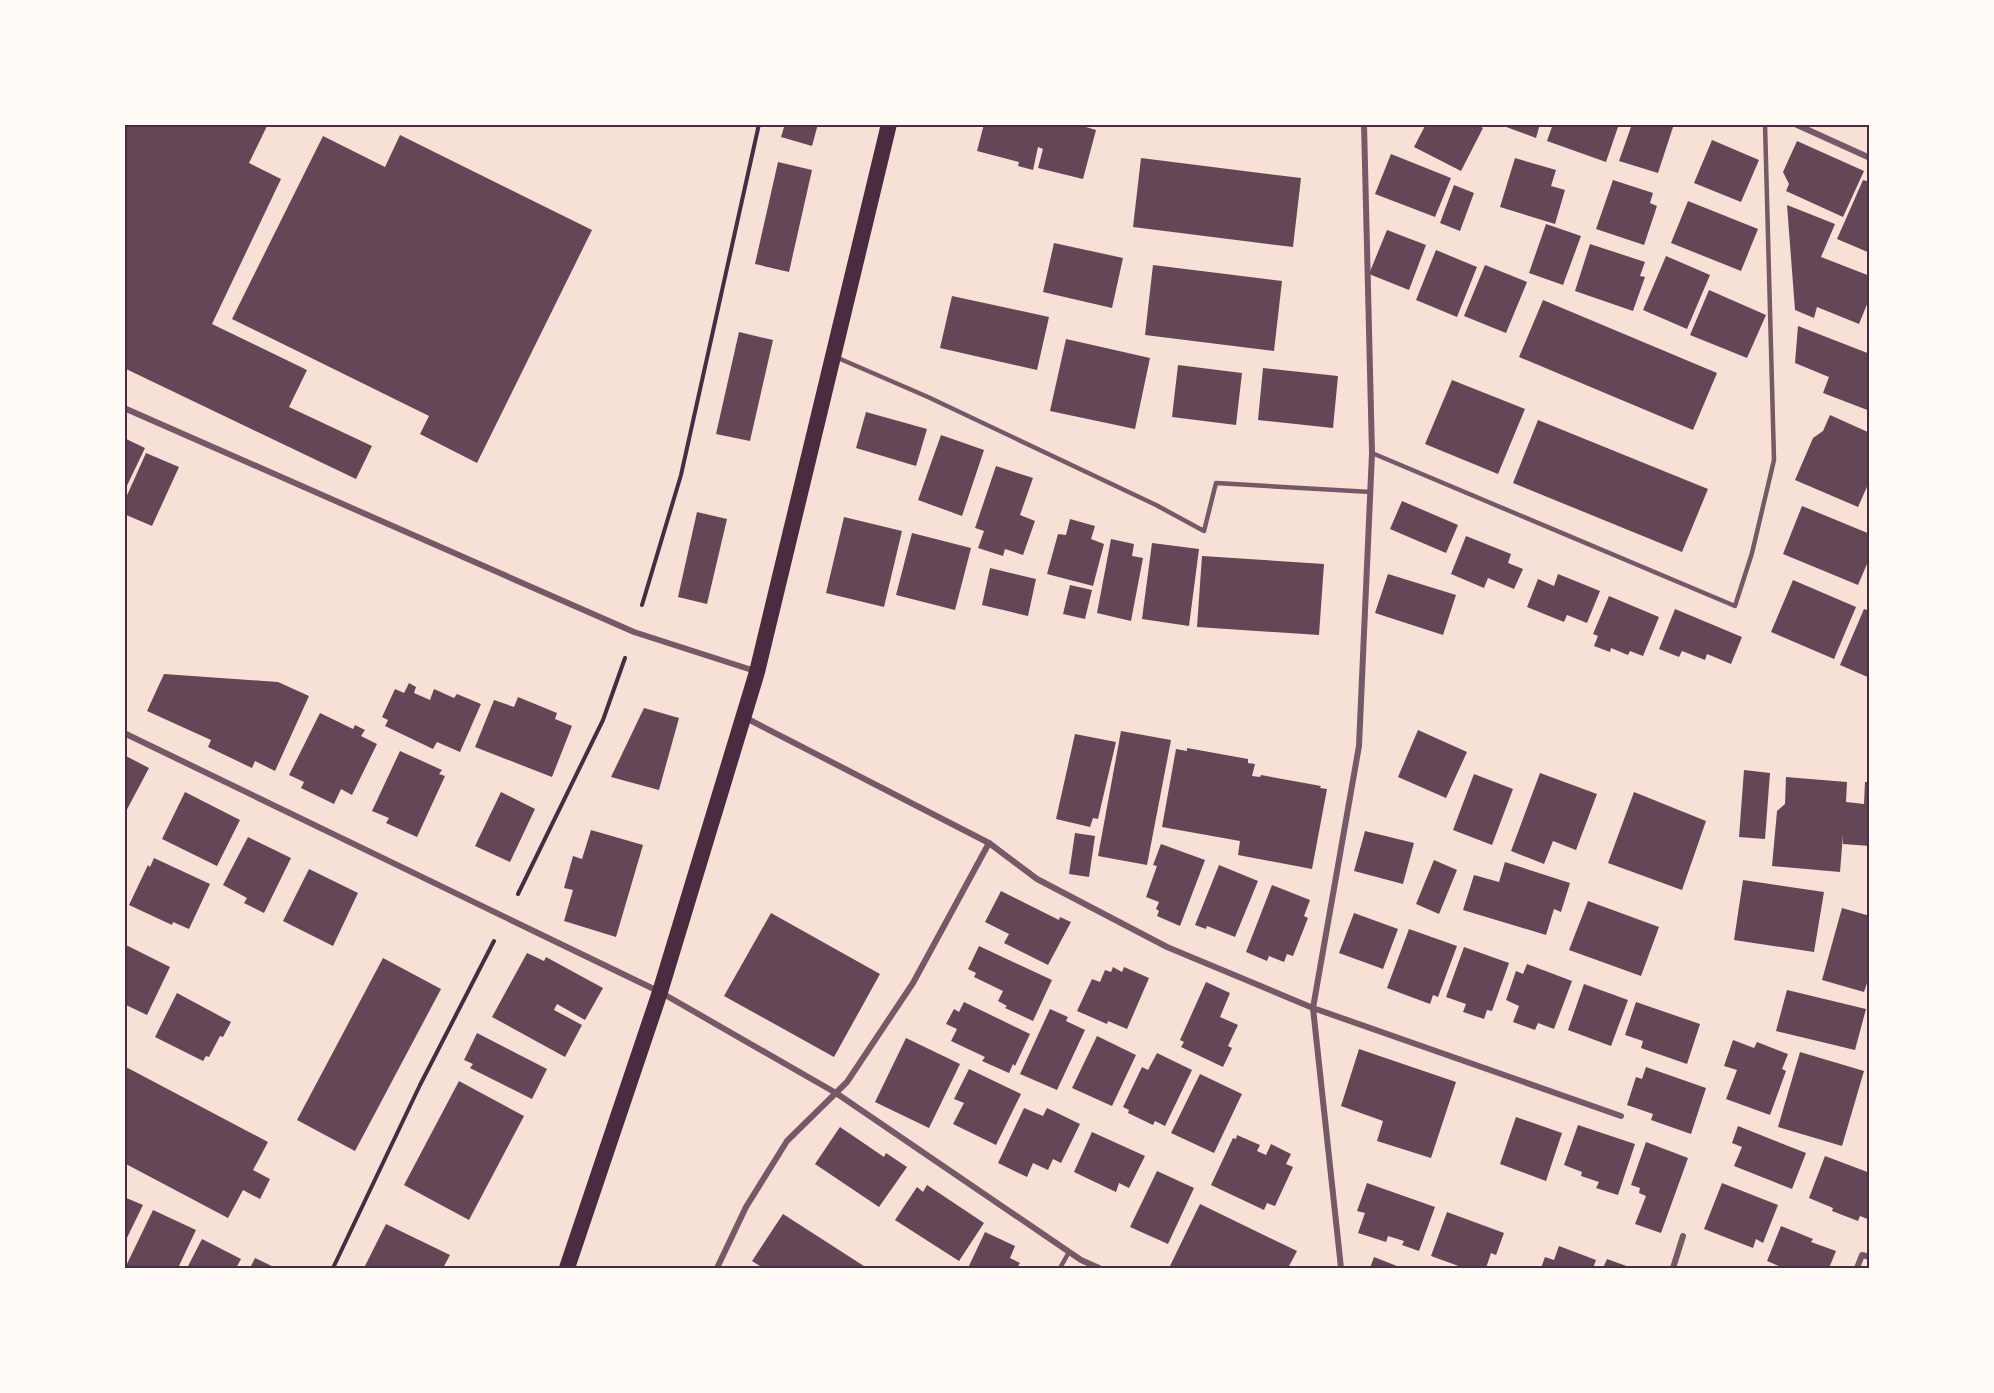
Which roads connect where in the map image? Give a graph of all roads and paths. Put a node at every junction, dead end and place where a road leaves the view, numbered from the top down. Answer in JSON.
{"nodes":[{"id":1,"x":759,"y":124,"type":"edge"},
{"id":2,"x":889,"y":124,"type":"edge"},
{"id":3,"x":1364,"y":124,"type":"edge"},
{"id":4,"x":1765,"y":124,"type":"edge"},
{"id":5,"x":1794,"y":124,"type":"edge"},
{"id":6,"x":1809,"y":127,"type":"edge"},
{"id":7,"x":1869,"y":158,"type":"edge"},
{"id":8,"x":833,"y":356,"type":"junction"},
{"id":9,"x":124,"y":408,"type":"edge"},
{"id":10,"x":1372,"y":453,"type":"junction"},
{"id":11,"x":1371,"y":492,"type":"junction"},
{"id":12,"x":634,"y":632,"type":"junction"},
{"id":13,"x":757,"y":672,"type":"junction"},
{"id":14,"x":744,"y":717,"type":"junction"},
{"id":15,"x":124,"y":734,"type":"edge"},
{"id":16,"x":989,"y":843,"type":"junction"},
{"id":17,"x":506,"y":918,"type":"junction"},
{"id":18,"x":660,"y":992,"type":"junction"},
{"id":19,"x":1313,"y":1008,"type":"junction"},
{"id":20,"x":836,"y":1093,"type":"junction"},
{"id":21,"x":1622,"y":1116,"type":"dead end"},
{"id":22,"x":1683,"y":1236,"type":"dead end"},
{"id":23,"x":1070,"y":1252,"type":"junction"},
{"id":24,"x":1869,"y":1257,"type":"edge"},
{"id":25,"x":333,"y":1269,"type":"edge"},
{"id":26,"x":567,"y":1269,"type":"edge"},
{"id":27,"x":717,"y":1269,"type":"edge"},
{"id":28,"x":1060,"y":1269,"type":"edge"},
{"id":29,"x":1099,"y":1269,"type":"edge"},
{"id":30,"x":1341,"y":1269,"type":"edge"},
{"id":31,"x":1673,"y":1269,"type":"edge"},
{"id":32,"x":1857,"y":1269,"type":"edge"}],
"edges":[{"from":1,"to":12,"type":"path"},
{"from":2,"to":8,"type":"highway"},
{"from":3,"to":10,"type":"street"},
{"from":4,"to":10,"type":"lane"},
{"from":5,"to":6,"type":"street"},
{"from":6,"to":7,"type":"street"},
{"from":8,"to":11,"type":"lane"},
{"from":8,"to":13,"type":"highway"},
{"from":9,"to":12,"type":"street"},
{"from":10,"to":11,"type":"street"},
{"from":11,"to":19,"type":"street"},
{"from":12,"to":13,"type":"street"},
{"from":12,"to":17,"type":"path"},
{"from":13,"to":14,"type":"highway"},
{"from":14,"to":16,"type":"street"},
{"from":14,"to":18,"type":"highway"},
{"from":15,"to":17,"type":"street"},
{"from":16,"to":19,"type":"street"},
{"from":16,"to":20,"type":"street"},
{"from":17,"to":18,"type":"street"},
{"from":17,"to":25,"type":"path"},
{"from":18,"to":20,"type":"street"},
{"from":18,"to":26,"type":"highway"},
{"from":19,"to":21,"type":"street"},
{"from":19,"to":30,"type":"street"},
{"from":20,"to":23,"type":"street"},
{"from":20,"to":27,"type":"street"},
{"from":22,"to":31,"type":"street"},
{"from":23,"to":28,"type":"lane"},
{"from":23,"to":29,"type":"street"},
{"from":24,"to":32,"type":"street"}]}
